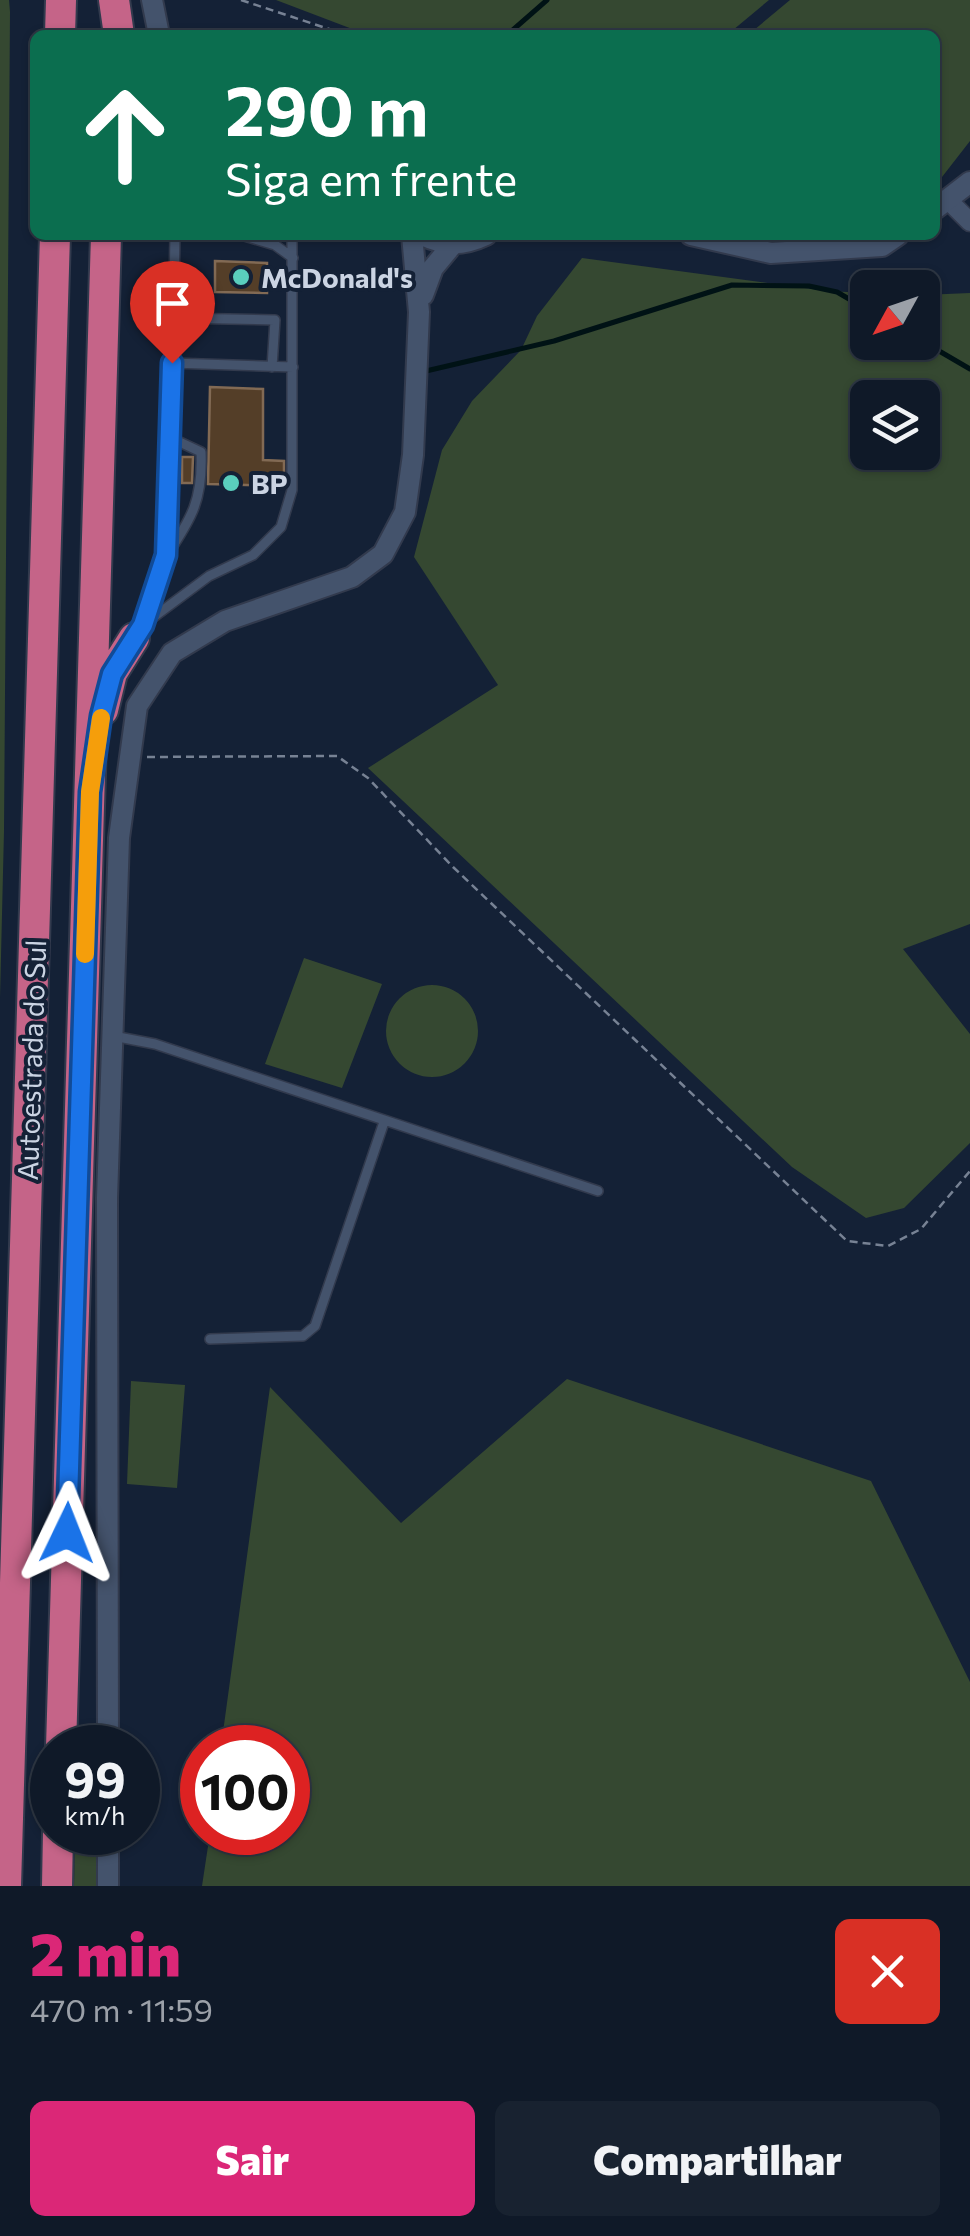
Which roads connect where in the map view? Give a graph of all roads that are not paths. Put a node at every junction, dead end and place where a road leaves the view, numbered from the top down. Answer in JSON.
{"nodes":[{"id":1,"x":61,"y":0,"type":"edge"},
{"id":2,"x":113,"y":0,"type":"edge"},
{"id":3,"x":152,"y":0,"type":"edge"},
{"id":4,"x":60,"y":30,"type":"edge"},
{"id":5,"x":115,"y":30,"type":"edge"},
{"id":6,"x":158,"y":30,"type":"edge"},
{"id":7,"x":970,"y":182,"type":"edge"},
{"id":8,"x":941,"y":204,"type":"edge"},
{"id":9,"x":970,"y":222,"type":"edge"},
{"id":10,"x":56,"y":240,"type":"edge"},
{"id":11,"x":106,"y":240,"type":"edge"},
{"id":12,"x":176,"y":240,"type":"edge"},
{"id":13,"x":256,"y":240,"type":"edge"},
{"id":14,"x":292,"y":240,"type":"edge"},
{"id":15,"x":412,"y":240,"type":"edge"},
{"id":16,"x":432,"y":240,"type":"edge"},
{"id":17,"x":475,"y":240,"type":"edge"},
{"id":18,"x":714,"y":240,"type":"edge"},
{"id":19,"x":891,"y":240,"type":"edge"},
{"id":20,"x":453,"y":244,"type":"junction"},
{"id":21,"x":293,"y":258,"type":"junction"},
{"id":22,"x":419,"y":312,"type":"junction"},
{"id":23,"x":174,"y":318,"type":"junction"},
{"id":24,"x":172,"y":363,"type":"junction"},
{"id":25,"x":272,"y":366,"type":"junction"},
{"id":26,"x":293,"y":367,"type":"junction"},
{"id":27,"x":171,"y":438,"type":"junction"},
{"id":28,"x":165,"y":558,"type":"junction"},
{"id":29,"x":138,"y":632,"type":"junction"},
{"id":30,"x":90,"y":792,"type":"junction"},
{"id":31,"x":112,"y":1036,"type":"junction"},
{"id":32,"x":384,"y":1122,"type":"junction"},
{"id":33,"x":598,"y":1191,"type":"dead end"},
{"id":34,"x":210,"y":1340,"type":"dead end"},
{"id":35,"x":62,"y":1725,"type":"edge"},
{"id":36,"x":108,"y":1725,"type":"edge"},
{"id":37,"x":57,"y":1855,"type":"edge"},
{"id":38,"x":108,"y":1855,"type":"edge"},
{"id":39,"x":6,"y":1886,"type":"edge"},
{"id":40,"x":56,"y":1886,"type":"edge"},
{"id":41,"x":108,"y":1886,"type":"edge"}],
"edges":[{"from":1,"to":4,"type":"highway"},
{"from":2,"to":5,"type":"highway"},
{"from":3,"to":6,"type":"street"},
{"from":7,"to":8,"type":"street"},
{"from":8,"to":9,"type":"street"},
{"from":10,"to":39,"type":"highway","name":"Autoestrada do Sul"},
{"from":11,"to":30,"type":"highway","name":"Autoestrada do Sul"},
{"from":12,"to":23,"type":"lane"},
{"from":13,"to":21,"type":"lane"},
{"from":14,"to":21,"type":"lane"},
{"from":15,"to":22,"type":"street"},
{"from":16,"to":20,"type":"street"},
{"from":17,"to":20,"type":"street"},
{"from":18,"to":19,"type":"street"},
{"from":20,"to":22,"type":"street"},
{"from":21,"to":26,"type":"lane"},
{"from":22,"to":31,"type":"street"},
{"from":23,"to":24,"type":"lane"},
{"from":23,"to":25,"type":"lane"},
{"from":24,"to":25,"type":"lane"},
{"from":24,"to":27,"type":"lane"},
{"from":25,"to":26,"type":"lane"},
{"from":26,"to":29,"type":"lane"},
{"from":27,"to":28,"type":"lane"},
{"from":27,"to":28,"type":"lane"},
{"from":28,"to":29,"type":"lane"},
{"from":29,"to":30,"type":"highway"},
{"from":30,"to":35,"type":"highway","name":"Autoestrada do Sul"},
{"from":31,"to":32,"type":"lane"},
{"from":31,"to":36,"type":"street"},
{"from":32,"to":33,"type":"lane"},
{"from":32,"to":34,"type":"lane"},
{"from":37,"to":40,"type":"highway"},
{"from":38,"to":41,"type":"street"}]}
